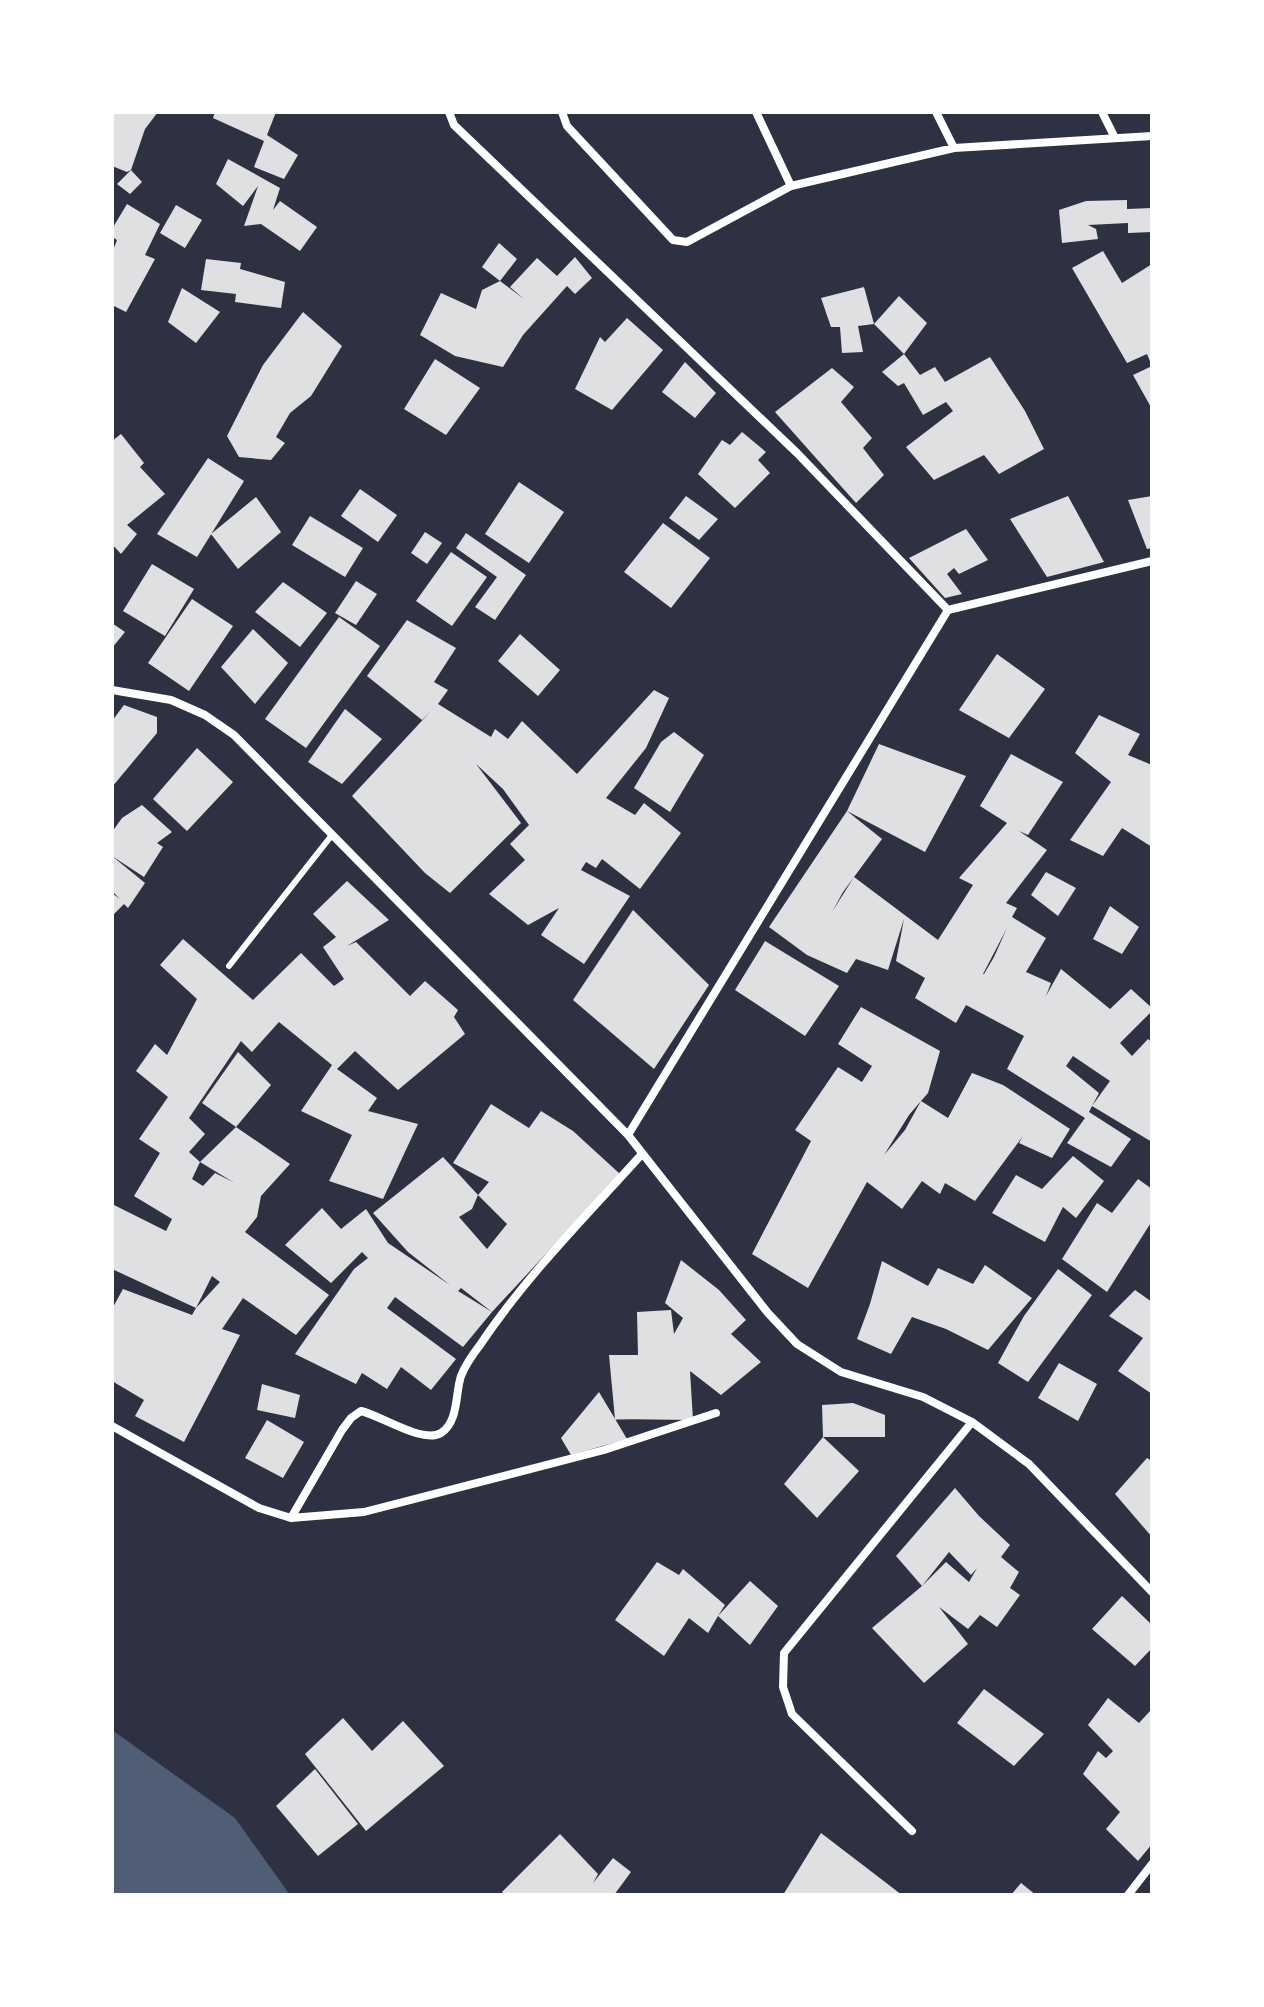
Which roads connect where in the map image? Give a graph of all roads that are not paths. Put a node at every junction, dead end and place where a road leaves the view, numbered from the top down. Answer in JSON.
{"nodes":[{"id":1,"x":449,"y":112,"type":"edge"},
{"id":2,"x":562,"y":112,"type":"edge"},
{"id":3,"x":756,"y":112,"type":"edge"},
{"id":4,"x":936,"y":112,"type":"edge"},
{"id":5,"x":1102,"y":112,"type":"edge"},
{"id":6,"x":1152,"y":136,"type":"edge"},
{"id":7,"x":1115,"y":138,"type":"junction"},
{"id":8,"x":954,"y":148,"type":"junction"},
{"id":9,"x":791,"y":186,"type":"junction"},
{"id":10,"x":1152,"y":561,"type":"edge"},
{"id":11,"x":948,"y":610,"type":"junction"},
{"id":12,"x":112,"y":690,"type":"edge"},
{"id":13,"x":332,"y":835,"type":"junction"},
{"id":14,"x":229,"y":966,"type":"dead end"},
{"id":15,"x":628,"y":1135,"type":"junction"},
{"id":16,"x":642,"y":1154,"type":"junction"},
{"id":17,"x":716,"y":1413,"type":"dead end"},
{"id":18,"x":972,"y":1422,"type":"junction"},
{"id":19,"x":112,"y":1426,"type":"edge"},
{"id":20,"x":291,"y":1518,"type":"junction"},
{"id":21,"x":1152,"y":1592,"type":"edge"},
{"id":22,"x":912,"y":1831,"type":"dead end"},
{"id":23,"x":1152,"y":1864,"type":"edge"},
{"id":24,"x":1128,"y":1895,"type":"edge"}],
"edges":[{"from":1,"to":11,"type":"street"},
{"from":2,"to":9,"type":"street"},
{"from":3,"to":9,"type":"street"},
{"from":4,"to":8,"type":"street"},
{"from":5,"to":7,"type":"street"},
{"from":6,"to":7,"type":"street"},
{"from":7,"to":8,"type":"street"},
{"from":8,"to":9,"type":"street"},
{"from":10,"to":11,"type":"street"},
{"from":11,"to":15,"type":"street"},
{"from":12,"to":13,"type":"street"},
{"from":13,"to":14,"type":"lane"},
{"from":13,"to":15,"type":"street"},
{"from":15,"to":16,"type":"street"},
{"from":16,"to":18,"type":"street"},
{"from":16,"to":20,"type":"street"},
{"from":17,"to":20,"type":"street"},
{"from":18,"to":21,"type":"street"},
{"from":18,"to":22,"type":"street"},
{"from":19,"to":20,"type":"street"},
{"from":23,"to":24,"type":"street"}]}
